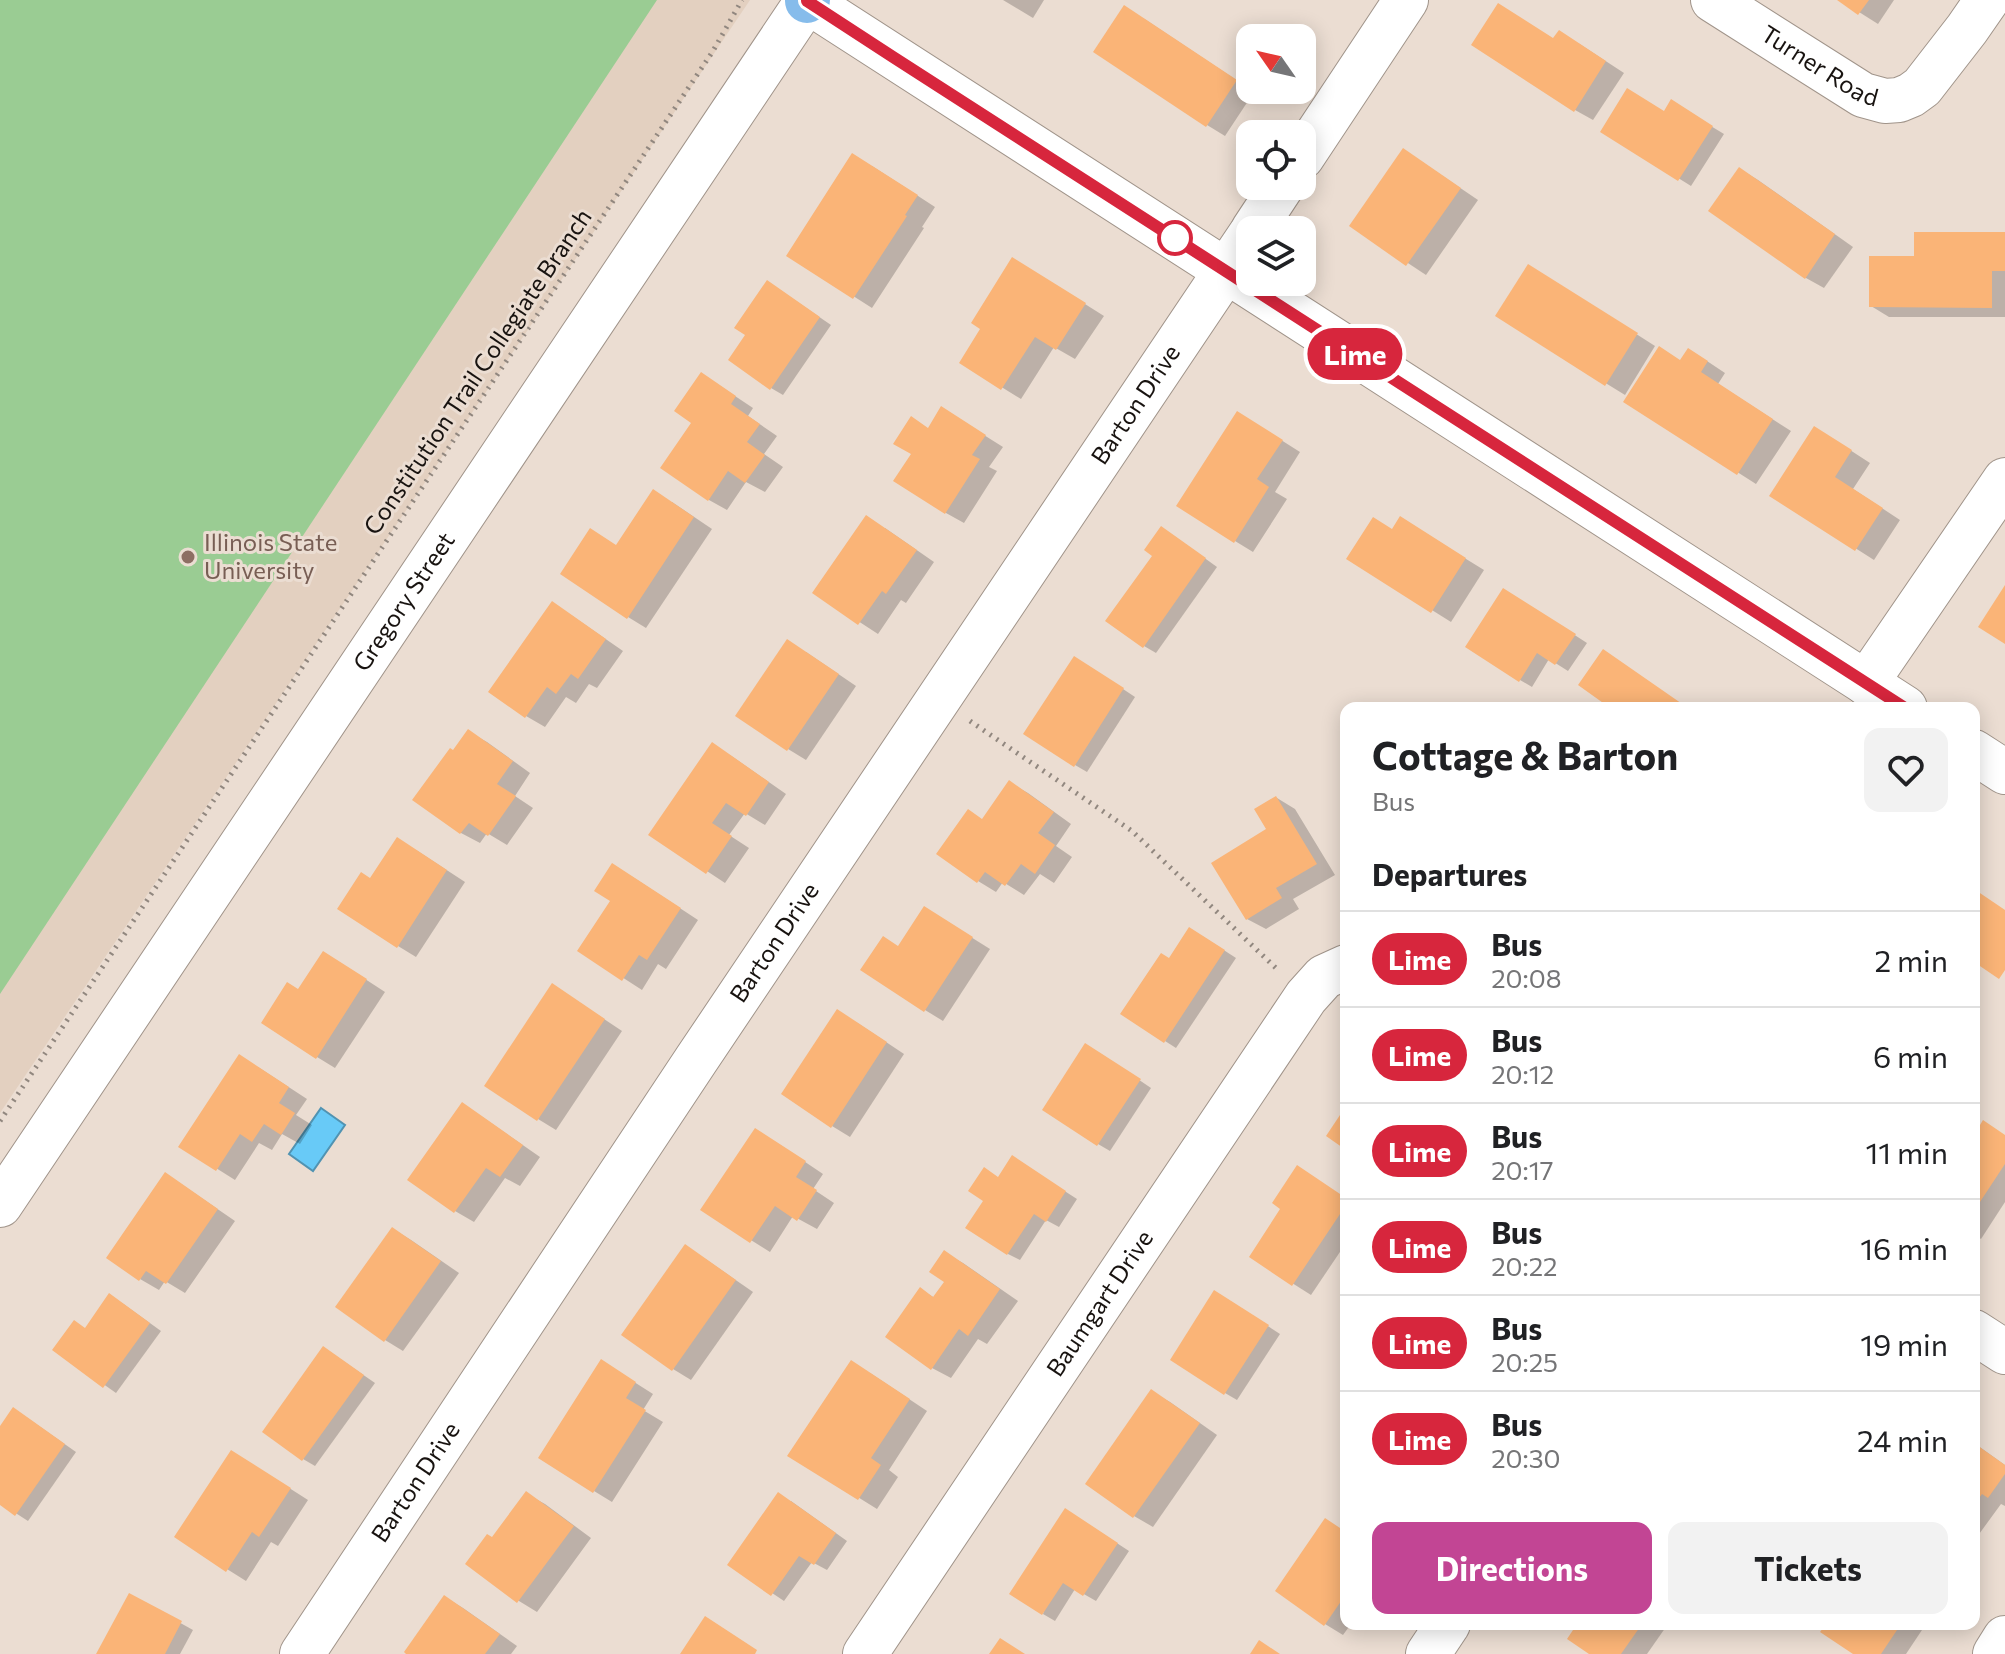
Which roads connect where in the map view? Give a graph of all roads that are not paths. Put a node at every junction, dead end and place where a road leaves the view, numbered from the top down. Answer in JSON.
{"nodes":[{"id":1,"x":1406,"y":0,"type":"edge"},
{"id":2,"x":1713,"y":0,"type":"edge"},
{"id":3,"x":1987,"y":0,"type":"edge"},
{"id":4,"x":807,"y":1,"type":"edge"},
{"id":5,"x":1316,"y":136,"type":"edge"},
{"id":6,"x":1236,"y":256,"type":"edge"},
{"id":7,"x":1226,"y":271,"type":"junction"},
{"id":8,"x":2005,"y":480,"type":"edge"},
{"id":9,"x":1866,"y":683,"type":"junction"},
{"id":10,"x":1896,"y":702,"type":"edge"},
{"id":11,"x":1980,"y":756,"type":"edge"},
{"id":12,"x":2005,"y":772,"type":"edge"},
{"id":13,"x":1340,"y":970,"type":"edge"},
{"id":14,"x":0,"y":1205,"type":"edge"},
{"id":15,"x":1980,"y":1336,"type":"edge"},
{"id":16,"x":2005,"y":1352,"type":"edge"},
{"id":17,"x":1444,"y":1630,"type":"edge"},
{"id":18,"x":2005,"y":1638,"type":"edge"},
{"id":19,"x":302,"y":1654,"type":"edge"},
{"id":20,"x":865,"y":1654,"type":"edge"},
{"id":21,"x":1428,"y":1654,"type":"edge"},
{"id":22,"x":1995,"y":1654,"type":"edge"}],
"edges":[{"from":1,"to":5,"type":"street"},
{"from":2,"to":3,"type":"street","name":"Turner Road"},
{"from":4,"to":7,"type":"street"},
{"from":4,"to":14,"type":"street","name":"Gregory Street"},
{"from":6,"to":7,"type":"street","name":"Barton Drive"},
{"from":7,"to":9,"type":"street"},
{"from":7,"to":19,"type":"street","name":"Barton Drive"},
{"from":8,"to":9,"type":"street"},
{"from":9,"to":10,"type":"street"},
{"from":11,"to":12,"type":"street"},
{"from":13,"to":20,"type":"street","name":"Baumgart Drive"},
{"from":15,"to":16,"type":"street"},
{"from":17,"to":21,"type":"street"},
{"from":18,"to":22,"type":"street"}]}
